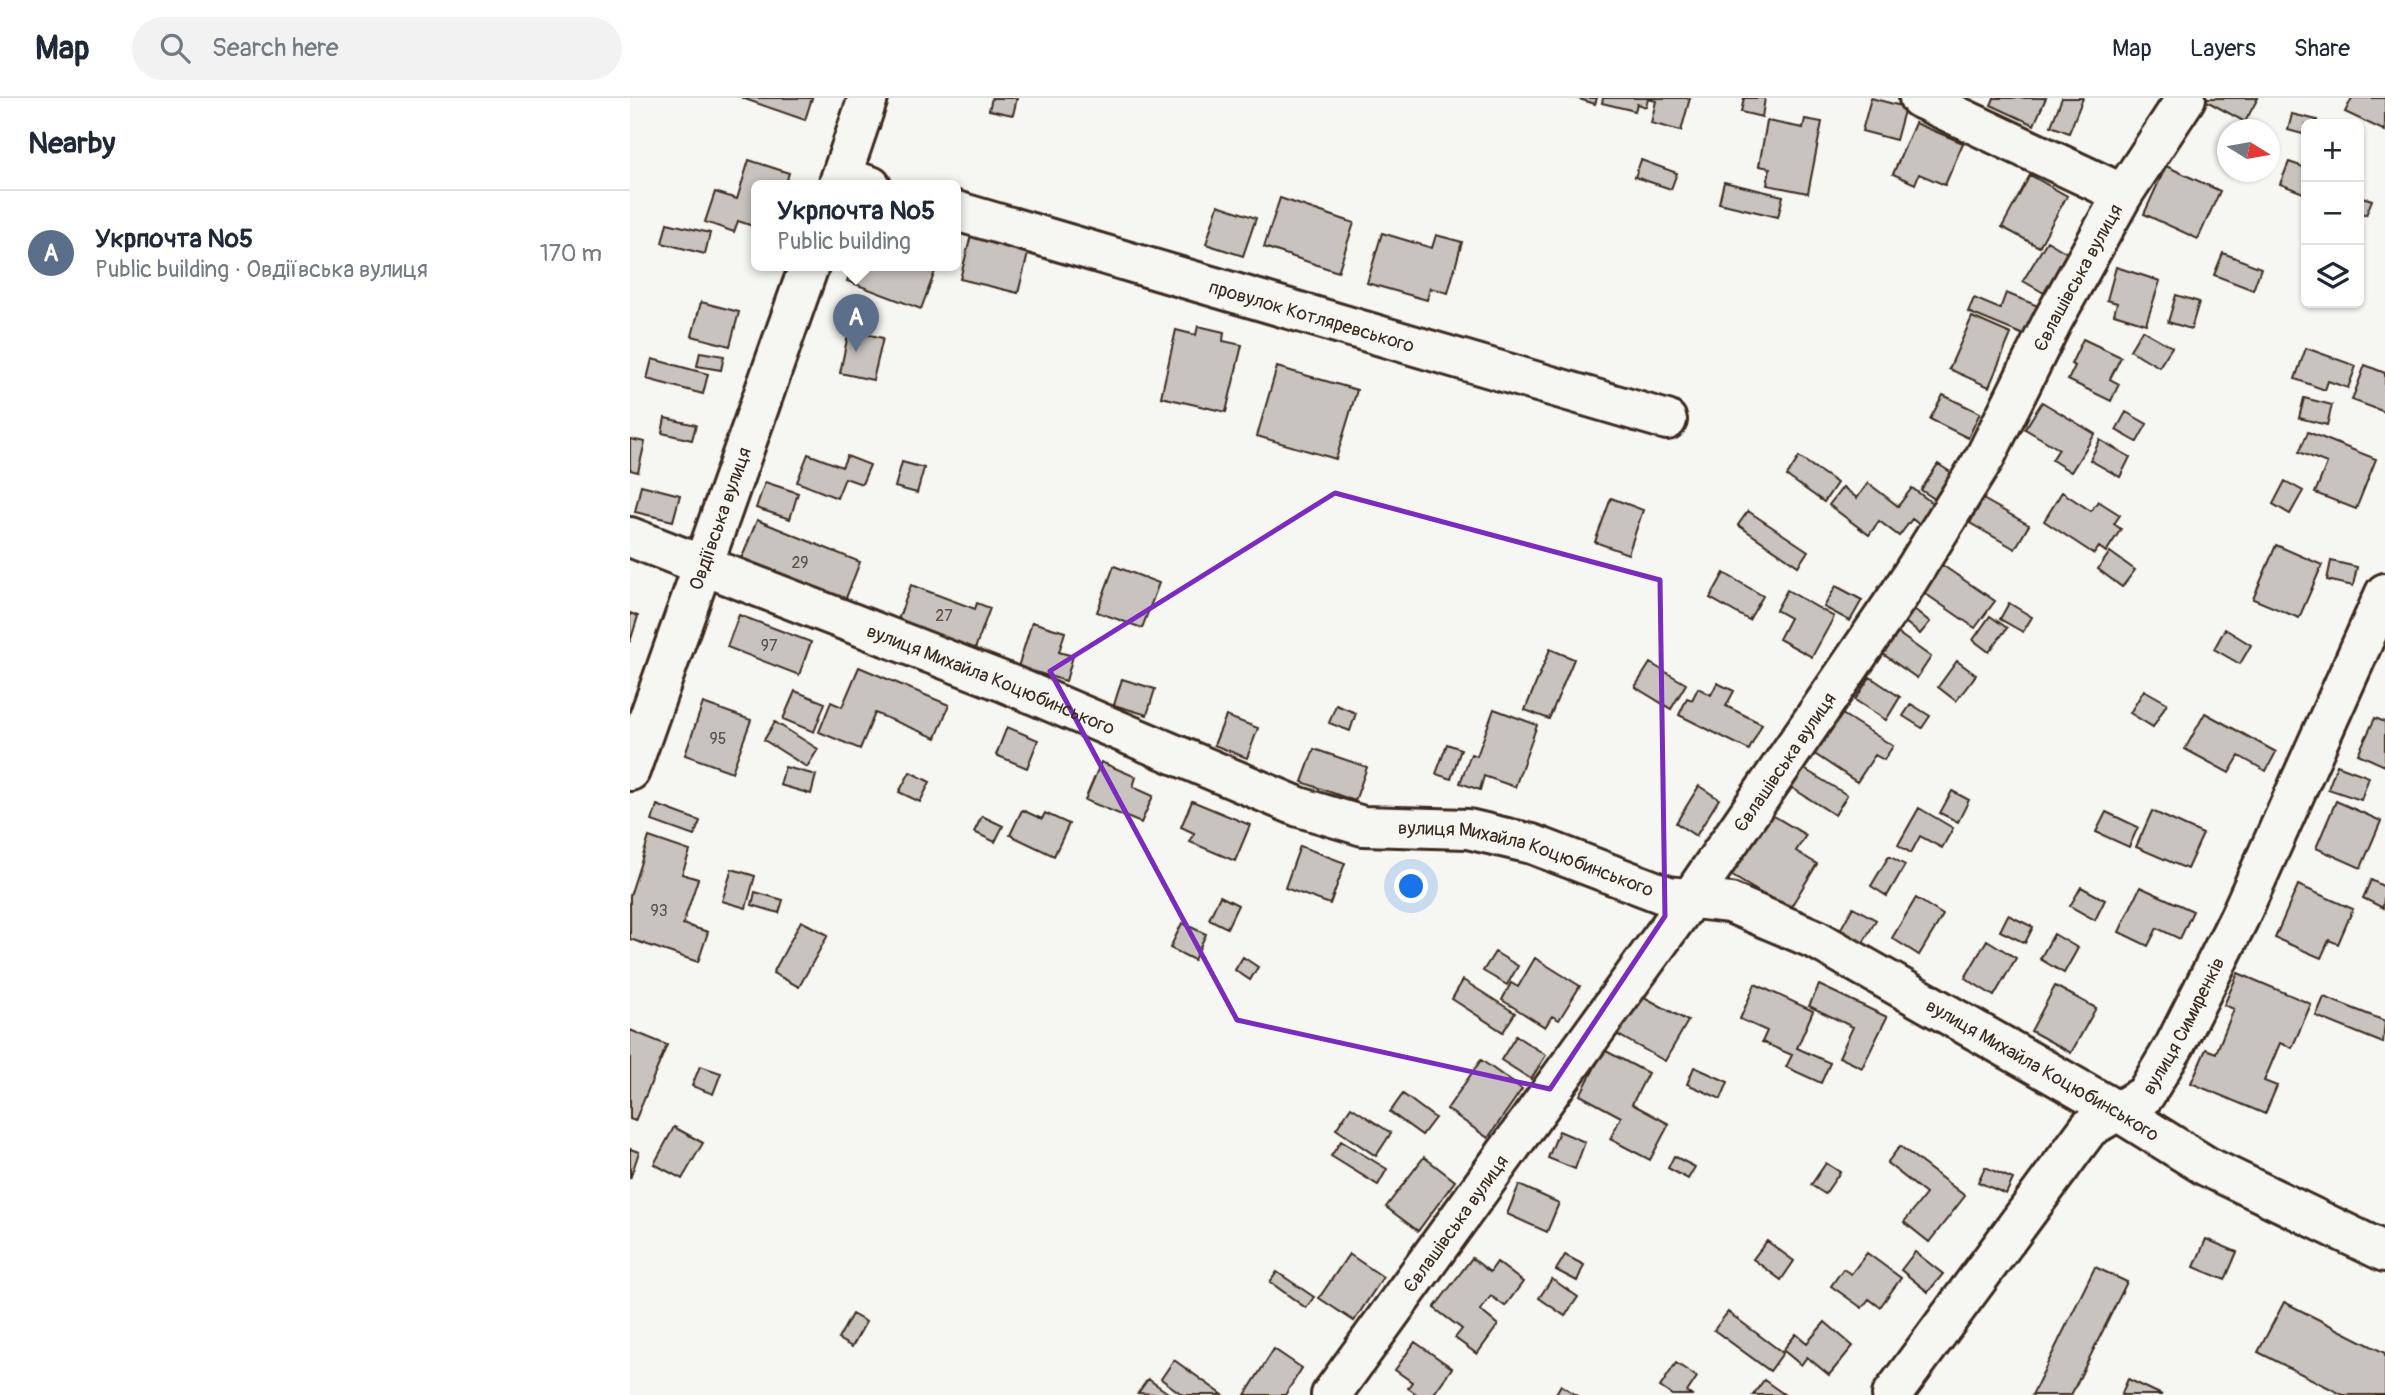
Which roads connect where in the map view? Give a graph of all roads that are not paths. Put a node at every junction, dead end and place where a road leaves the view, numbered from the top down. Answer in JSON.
{"nodes":[{"id":1,"x":868,"y":98,"type":"edge"},
{"id":2,"x":1919,"y":98,"type":"edge"},
{"id":3,"x":2186,"y":98,"type":"edge"},
{"id":4,"x":851,"y":180,"type":"edge"},
{"id":5,"x":2123,"y":194,"type":"junction"},
{"id":6,"x":961,"y":212,"type":"edge"},
{"id":7,"x":807,"y":271,"type":"edge"},
{"id":8,"x":1667,"y":420,"type":"dead end"},
{"id":9,"x":630,"y":537,"type":"edge"},
{"id":10,"x":704,"y":563,"type":"junction"},
{"id":11,"x":2385,"y":593,"type":"edge"},
{"id":12,"x":630,"y":771,"type":"edge"},
{"id":13,"x":1690,"y":900,"type":"junction"},
{"id":14,"x":2119,"y":1112,"type":"junction"},
{"id":15,"x":2385,"y":1252,"type":"edge"},
{"id":16,"x":1331,"y":1395,"type":"edge"},
{"id":17,"x":1892,"y":1395,"type":"edge"}],
"edges":[{"from":1,"to":4,"type":"street"},
{"from":2,"to":5,"type":"street"},
{"from":3,"to":5,"type":"street","name":"Євлашівська вулиця"},
{"from":5,"to":13,"type":"street","name":"Євлашівська вулиця"},
{"from":6,"to":8,"type":"street","name":"провулок Котляревського"},
{"from":7,"to":10,"type":"street","name":"Овдіївська вулиця"},
{"from":9,"to":10,"type":"street","name":"вулиця Михайла Коцюбинського"},
{"from":10,"to":12,"type":"street","name":"Овдіївська вулиця"},
{"from":10,"to":13,"type":"street","name":"вулиця Михайла Коцюбинського"},
{"from":11,"to":14,"type":"street","name":"вулиця Симиренків"},
{"from":13,"to":14,"type":"street","name":"вулиця Михайла Коцюбинського"},
{"from":13,"to":16,"type":"street","name":"Євлашівська вулиця"},
{"from":14,"to":15,"type":"street","name":"вулиця Михайла Коцюбинського"},
{"from":14,"to":17,"type":"street","name":"вулиця Симиренків"}]}
